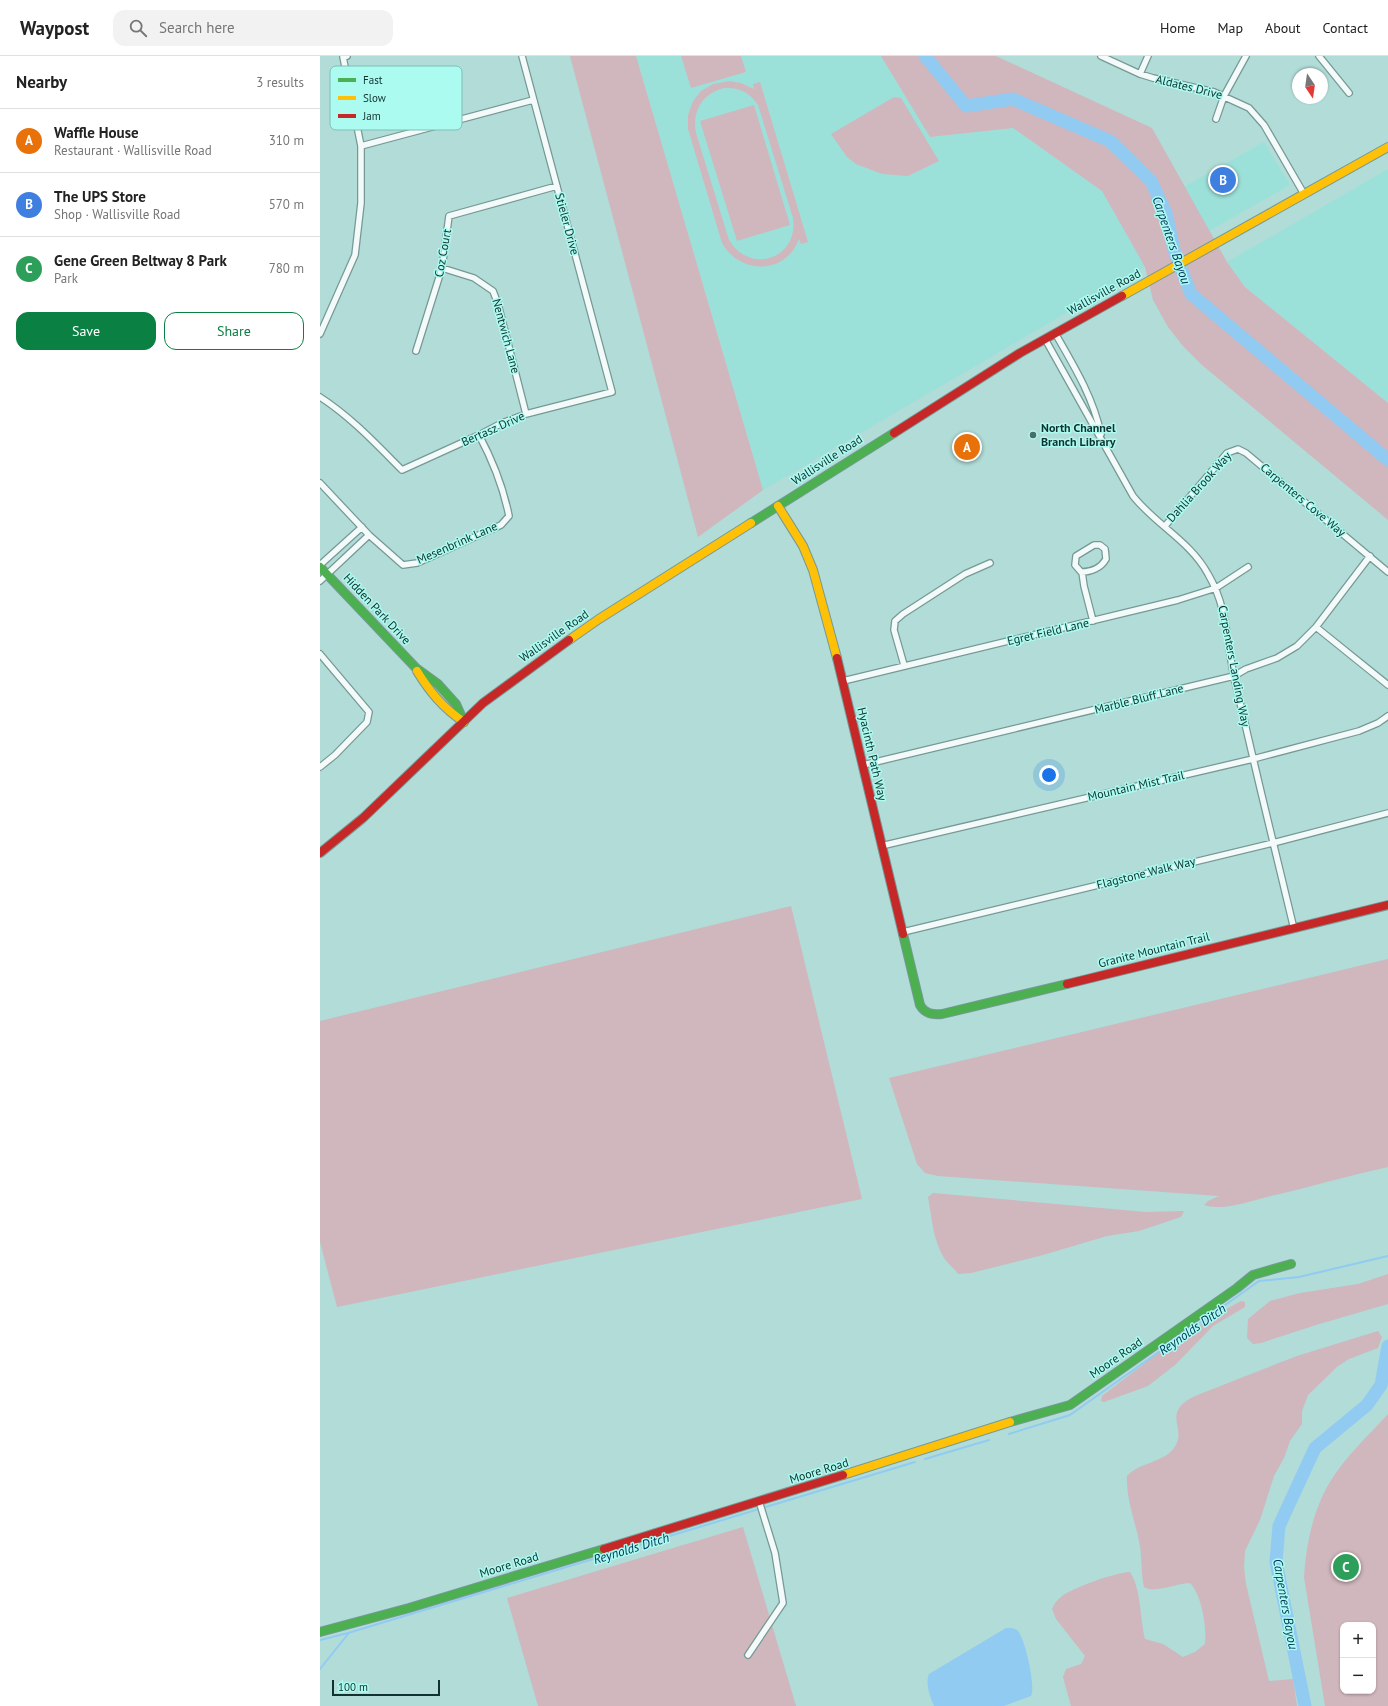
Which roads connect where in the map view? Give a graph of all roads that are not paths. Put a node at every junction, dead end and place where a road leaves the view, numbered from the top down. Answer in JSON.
{"nodes":[{"id":1,"x":345,"y":56,"type":"edge"},
{"id":2,"x":522,"y":56,"type":"edge"},
{"id":3,"x":1101,"y":56,"type":"edge"},
{"id":4,"x":1148,"y":56,"type":"edge"},
{"id":5,"x":1246,"y":56,"type":"edge"},
{"id":6,"x":1319,"y":56,"type":"edge"},
{"id":7,"x":347,"y":66,"type":"edge"},
{"id":8,"x":1140,"y":74,"type":"junction"},
{"id":9,"x":1349,"y":93,"type":"dead end"},
{"id":10,"x":1224,"y":96,"type":"junction"},
{"id":11,"x":533,"y":100,"type":"junction"},
{"id":12,"x":1216,"y":118,"type":"dead end"},
{"id":13,"x":462,"y":119,"type":"edge"},
{"id":14,"x":358,"y":130,"type":"edge"},
{"id":15,"x":421,"y":130,"type":"edge"},
{"id":16,"x":361,"y":146,"type":"junction"},
{"id":17,"x":1388,"y":147,"type":"edge"},
{"id":18,"x":557,"y":186,"type":"junction"},
{"id":19,"x":1304,"y":194,"type":"junction"},
{"id":20,"x":442,"y":268,"type":"junction"},
{"id":21,"x":1055,"y":333,"type":"junction"},
{"id":22,"x":320,"y":334,"type":"edge"},
{"id":23,"x":1045,"y":339,"type":"junction"},
{"id":24,"x":416,"y":351,"type":"dead end"},
{"id":25,"x":612,"y":392,"type":"joint"},
{"id":26,"x":320,"y":396,"type":"edge"},
{"id":27,"x":526,"y":414,"type":"junction"},
{"id":28,"x":480,"y":435,"type":"junction"},
{"id":29,"x":1103,"y":440,"type":"junction"},
{"id":30,"x":1234,"y":450,"type":"joint"},
{"id":31,"x":320,"y":483,"type":"edge"},
{"id":32,"x":778,"y":506,"type":"junction"},
{"id":33,"x":1165,"y":526,"type":"junction"},
{"id":34,"x":362,"y":527,"type":"junction"},
{"id":35,"x":369,"y":536,"type":"junction"},
{"id":36,"x":1370,"y":556,"type":"junction"},
{"id":37,"x":990,"y":563,"type":"dead end"},
{"id":38,"x":320,"y":566,"type":"edge"},
{"id":39,"x":1248,"y":567,"type":"dead end"},
{"id":40,"x":1082,"y":572,"type":"junction"},
{"id":41,"x":1388,"y":572,"type":"edge"},
{"id":42,"x":328,"y":575,"type":"junction"},
{"id":43,"x":320,"y":581,"type":"edge"},
{"id":44,"x":1216,"y":588,"type":"junction"},
{"id":45,"x":1093,"y":621,"type":"junction"},
{"id":46,"x":1316,"y":627,"type":"junction"},
{"id":47,"x":320,"y":654,"type":"edge"},
{"id":48,"x":904,"y":666,"type":"junction"},
{"id":49,"x":416,"y":668,"type":"junction"},
{"id":50,"x":1234,"y":676,"type":"junction"},
{"id":51,"x":843,"y":681,"type":"junction"},
{"id":52,"x":1388,"y":685,"type":"edge"},
{"id":53,"x":1388,"y":716,"type":"edge"},
{"id":54,"x":464,"y":722,"type":"junction"},
{"id":55,"x":1253,"y":759,"type":"junction"},
{"id":56,"x":863,"y":765,"type":"junction"},
{"id":57,"x":320,"y":767,"type":"edge"},
{"id":58,"x":1388,"y":813,"type":"edge"},
{"id":59,"x":1273,"y":843,"type":"junction"},
{"id":60,"x":881,"y":846,"type":"junction"},
{"id":61,"x":320,"y":853,"type":"edge"},
{"id":62,"x":1388,"y":905,"type":"edge"},
{"id":63,"x":1294,"y":929,"type":"junction"},
{"id":64,"x":903,"y":932,"type":"junction"},
{"id":65,"x":926,"y":1013,"type":"joint"},
{"id":66,"x":1291,"y":1264,"type":"dead end"},
{"id":67,"x":759,"y":1502,"type":"junction"},
{"id":68,"x":320,"y":1632,"type":"edge"},
{"id":69,"x":748,"y":1655,"type":"dead end"}],
"edges":[{"from":1,"to":7,"type":"street"},
{"from":2,"to":11,"type":"street","name":"Stieler Drive"},
{"from":3,"to":8,"type":"street","name":"Aldates Drive"},
{"from":4,"to":8,"type":"street"},
{"from":5,"to":10,"type":"street"},
{"from":6,"to":9,"type":"street"},
{"from":8,"to":10,"type":"street","name":"Aldates Drive"},
{"from":10,"to":12,"type":"street"},
{"from":10,"to":19,"type":"street","name":"Aldates Drive"},
{"from":11,"to":13,"type":"street"},
{"from":11,"to":18,"type":"street","name":"Stieler Drive"},
{"from":14,"to":16,"type":"street"},
{"from":15,"to":16,"type":"street"},
{"from":16,"to":22,"type":"street"},
{"from":17,"to":19,"type":"street","name":"Wallisville Road"},
{"from":18,"to":20,"type":"street","name":"Coz Court"},
{"from":18,"to":25,"type":"street","name":"Stieler Drive"},
{"from":19,"to":21,"type":"street","name":"Wallisville Road"},
{"from":20,"to":24,"type":"street","name":"Coz Court"},
{"from":20,"to":27,"type":"street","name":"Nentwich Lane"},
{"from":21,"to":23,"type":"street","name":"Wallisville Road"},
{"from":21,"to":29,"type":"street","name":"Carpenters Landing Way"},
{"from":23,"to":29,"type":"street","name":"Carpenters Landing Way"},
{"from":23,"to":32,"type":"street","name":"Wallisville Road"},
{"from":25,"to":27,"type":"street","name":"Bertasz Drive"},
{"from":26,"to":28,"type":"street","name":"Bertasz Drive"},
{"from":27,"to":28,"type":"street","name":"Bertasz Drive"},
{"from":28,"to":35,"type":"street","name":"Mesenbrink Lane"},
{"from":29,"to":33,"type":"street","name":"Carpenters Landing Way"},
{"from":30,"to":33,"type":"street","name":"Dahlia Brook Way"},
{"from":30,"to":36,"type":"street","name":"Carpenters Cove Way"},
{"from":31,"to":34,"type":"street"},
{"from":32,"to":51,"type":"street","name":"Hyacinth Path Way"},
{"from":32,"to":54,"type":"street","name":"Wallisville Road"},
{"from":33,"to":44,"type":"street","name":"Carpenters Landing Way"},
{"from":34,"to":35,"type":"street"},
{"from":34,"to":38,"type":"street"},
{"from":35,"to":42,"type":"street"},
{"from":36,"to":41,"type":"street","name":"Carpenters Cove Way"},
{"from":36,"to":46,"type":"street","name":"Marble Bluff Lane"},
{"from":37,"to":48,"type":"street"},
{"from":38,"to":42,"type":"street","name":"Hidden Park Drive"},
{"from":39,"to":44,"type":"street","name":"Egret Field Lane"},
{"from":40,"to":40,"type":"street"},
{"from":40,"to":45,"type":"street"},
{"from":42,"to":43,"type":"street"},
{"from":42,"to":49,"type":"street","name":"Hidden Park Drive"},
{"from":44,"to":45,"type":"street","name":"Egret Field Lane"},
{"from":44,"to":50,"type":"street","name":"Carpenters Landing Way"},
{"from":45,"to":48,"type":"street","name":"Egret Field Lane"},
{"from":46,"to":50,"type":"street","name":"Marble Bluff Lane"},
{"from":46,"to":52,"type":"street"},
{"from":47,"to":57,"type":"street"},
{"from":48,"to":51,"type":"street","name":"Egret Field Lane"},
{"from":49,"to":54,"type":"street","name":"Hidden Park Drive"},
{"from":49,"to":54,"type":"street","name":"Hidden Park Drive"},
{"from":50,"to":55,"type":"street","name":"Carpenters Landing Way"},
{"from":50,"to":56,"type":"street","name":"Marble Bluff Lane"},
{"from":51,"to":56,"type":"street","name":"Hyacinth Path Way"},
{"from":53,"to":55,"type":"street","name":"Mountain Mist Trail"},
{"from":54,"to":61,"type":"street","name":"Wallisville Road"},
{"from":55,"to":59,"type":"street","name":"Carpenters Landing Way"},
{"from":55,"to":60,"type":"street","name":"Mountain Mist Trail"},
{"from":56,"to":60,"type":"street","name":"Hyacinth Path Way"},
{"from":58,"to":59,"type":"street","name":"Flagstone Walk Way"},
{"from":59,"to":63,"type":"street","name":"Carpenters Landing Way"},
{"from":59,"to":64,"type":"street","name":"Flagstone Walk Way"},
{"from":60,"to":64,"type":"street","name":"Hyacinth Path Way"},
{"from":62,"to":63,"type":"street","name":"Granite Mountain Trail"},
{"from":63,"to":65,"type":"street","name":"Granite Mountain Trail"},
{"from":64,"to":65,"type":"street","name":"Hyacinth Path Way"},
{"from":66,"to":67,"type":"street","name":"Moore Road"},
{"from":67,"to":68,"type":"street","name":"Moore Road"},
{"from":67,"to":69,"type":"street"}]}
